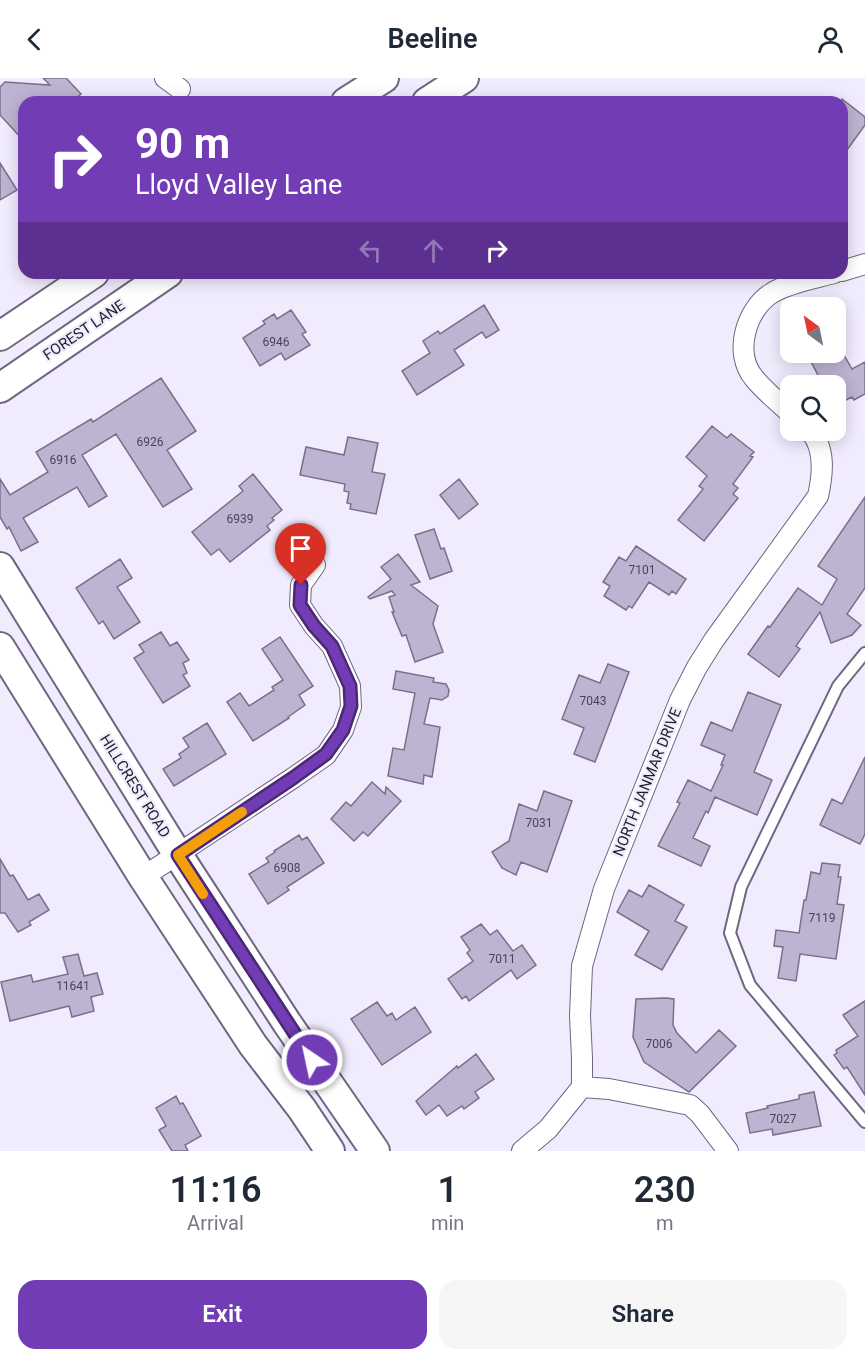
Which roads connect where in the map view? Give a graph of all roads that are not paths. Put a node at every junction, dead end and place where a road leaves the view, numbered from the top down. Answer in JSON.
{"nodes":[{"id":1,"x":384,"y":78,"type":"edge"},
{"id":2,"x":464,"y":78,"type":"edge"},
{"id":3,"x":356,"y":96,"type":"edge"},
{"id":4,"x":436,"y":96,"type":"edge"},
{"id":5,"x":865,"y":264,"type":"edge"},
{"id":6,"x":848,"y":269,"type":"edge"},
{"id":7,"x":84,"y":279,"type":"edge"},
{"id":8,"x":86,"y":279,"type":"edge"},
{"id":9,"x":159,"y":279,"type":"edge"},
{"id":10,"x":813,"y":279,"type":"edge"},
{"id":11,"x":0,"y":317,"type":"edge"},
{"id":12,"x":0,"y":336,"type":"edge"},
{"id":13,"x":0,"y":388,"type":"edge"},
{"id":14,"x":780,"y":404,"type":"edge"},
{"id":15,"x":816,"y":441,"type":"edge"},
{"id":16,"x":315,"y":565,"type":"dead end"},
{"id":17,"x":0,"y":567,"type":"edge"},
{"id":18,"x":0,"y":647,"type":"edge"},
{"id":19,"x":865,"y":653,"type":"edge"},
{"id":20,"x":178,"y":855,"type":"junction"},
{"id":21,"x":143,"y":877,"type":"junction"},
{"id":22,"x":582,"y":1087,"type":"junction"},
{"id":23,"x":865,"y":1122,"type":"edge"},
{"id":24,"x":330,"y":1151,"type":"edge"},
{"id":25,"x":375,"y":1151,"type":"edge"},
{"id":26,"x":522,"y":1151,"type":"edge"},
{"id":27,"x":728,"y":1151,"type":"edge"}],
"edges":[{"from":1,"to":3,"type":"main road"},
{"from":2,"to":4,"type":"main road"},
{"from":5,"to":6,"type":"street"},
{"from":7,"to":11,"type":"main road"},
{"from":8,"to":12,"type":"main road"},
{"from":9,"to":13,"type":"main road","name":"FOREST LANE"},
{"from":10,"to":14,"type":"street"},
{"from":15,"to":22,"type":"street","name":"NORTH JANMAR DRIVE"},
{"from":16,"to":20,"type":"street"},
{"from":17,"to":20,"type":"main road","name":"HILLCREST ROAD"},
{"from":18,"to":21,"type":"main road"},
{"from":19,"to":23,"type":"lane"},
{"from":20,"to":21,"type":"street"},
{"from":20,"to":25,"type":"main road","name":"HILLCREST ROAD"},
{"from":21,"to":24,"type":"main road"},
{"from":22,"to":26,"type":"street"},
{"from":22,"to":27,"type":"street"}]}
